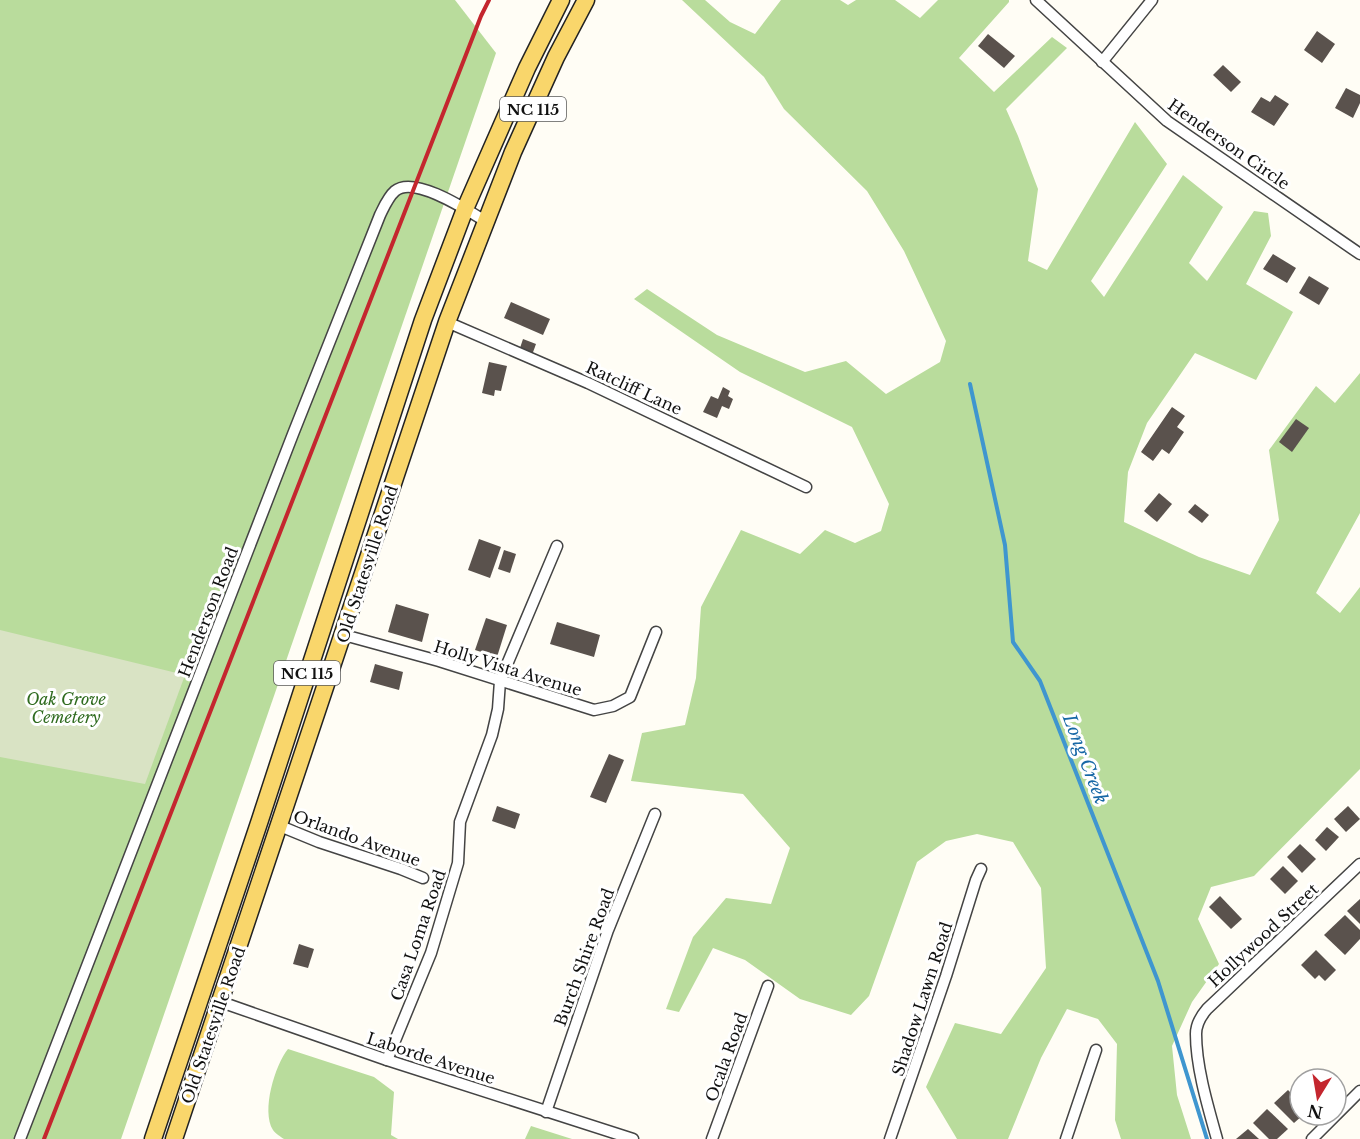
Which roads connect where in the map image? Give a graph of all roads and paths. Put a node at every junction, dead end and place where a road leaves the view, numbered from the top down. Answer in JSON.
{"nodes":[{"id":1,"x":561,"y":0,"type":"edge"},
{"id":2,"x":585,"y":0,"type":"edge"},
{"id":3,"x":1036,"y":0,"type":"edge"},
{"id":4,"x":1152,"y":0,"type":"edge"},
{"id":5,"x":1102,"y":62,"type":"junction"},
{"id":6,"x":465,"y":209,"type":"junction"},
{"id":7,"x":484,"y":221,"type":"junction"},
{"id":8,"x":1360,"y":254,"type":"edge"},
{"id":9,"x":447,"y":322,"type":"junction"},
{"id":10,"x":806,"y":487,"type":"dead end"},
{"id":11,"x":558,"y":546,"type":"dead end"},
{"id":12,"x":656,"y":632,"type":"dead end"},
{"id":13,"x":344,"y":635,"type":"junction"},
{"id":14,"x":500,"y":681,"type":"junction"},
{"id":15,"x":655,"y":814,"type":"dead end"},
{"id":16,"x":280,"y":826,"type":"junction"},
{"id":17,"x":1360,"y":864,"type":"edge"},
{"id":18,"x":981,"y":869,"type":"dead end"},
{"id":19,"x":423,"y":878,"type":"dead end"},
{"id":20,"x":768,"y":986,"type":"dead end"},
{"id":21,"x":221,"y":1002,"type":"junction"},
{"id":22,"x":1096,"y":1050,"type":"dead end"},
{"id":23,"x":387,"y":1060,"type":"junction"},
{"id":24,"x":1360,"y":1091,"type":"edge"},
{"id":25,"x":546,"y":1112,"type":"junction"},
{"id":26,"x":21,"y":1139,"type":"edge"},
{"id":27,"x":153,"y":1139,"type":"edge"},
{"id":28,"x":174,"y":1139,"type":"edge"},
{"id":29,"x":633,"y":1139,"type":"edge"},
{"id":30,"x":712,"y":1139,"type":"edge"},
{"id":31,"x":890,"y":1139,"type":"edge"},
{"id":32,"x":1066,"y":1139,"type":"edge"},
{"id":33,"x":1217,"y":1139,"type":"edge"},
{"id":34,"x":1312,"y":1139,"type":"edge"}],
"edges":[{"from":1,"to":6,"type":"main road","name":"Old Statesville Road","number":"NC 115"},
{"from":2,"to":7,"type":"main road","name":"Old Statesville Road","number":"NC 115"},
{"from":3,"to":5,"type":"street","name":"Henderson Circle"},
{"from":4,"to":5,"type":"street"},
{"from":5,"to":8,"type":"street","name":"Henderson Circle"},
{"from":6,"to":7,"type":"street","name":"Henderson Road"},
{"from":6,"to":26,"type":"street","name":"Henderson Road"},
{"from":6,"to":27,"type":"main road","name":"Old Statesville Road","number":"NC 115"},
{"from":7,"to":9,"type":"main road","name":"Old Statesville Road","number":"NC 115"},
{"from":9,"to":10,"type":"street","name":"Ratcliff Lane"},
{"from":9,"to":13,"type":"main road","name":"Old Statesville Road","number":"NC 115"},
{"from":11,"to":14,"type":"street","name":"Casa Loma Road"},
{"from":12,"to":14,"type":"street","name":"Holly Vista Avenue"},
{"from":13,"to":14,"type":"street","name":"Holly Vista Avenue"},
{"from":13,"to":16,"type":"main road","name":"Old Statesville Road","number":"NC 115"},
{"from":14,"to":23,"type":"street","name":"Casa Loma Road"},
{"from":15,"to":25,"type":"street","name":"Burch Shire Road"},
{"from":16,"to":19,"type":"street","name":"Orlando Avenue"},
{"from":16,"to":21,"type":"main road","name":"Old Statesville Road","number":"NC 115"},
{"from":17,"to":33,"type":"street","name":"Hollywood Street"},
{"from":18,"to":31,"type":"street","name":"Shadow Lawn Road"},
{"from":20,"to":30,"type":"street","name":"Ocala Road"},
{"from":21,"to":23,"type":"street","name":"Laborde Avenue"},
{"from":21,"to":28,"type":"main road","name":"Old Statesville Road","number":"NC 115"},
{"from":22,"to":32,"type":"street"},
{"from":23,"to":25,"type":"street","name":"Laborde Avenue"},
{"from":24,"to":34,"type":"street"},
{"from":25,"to":29,"type":"street","name":"Laborde Avenue"}]}
